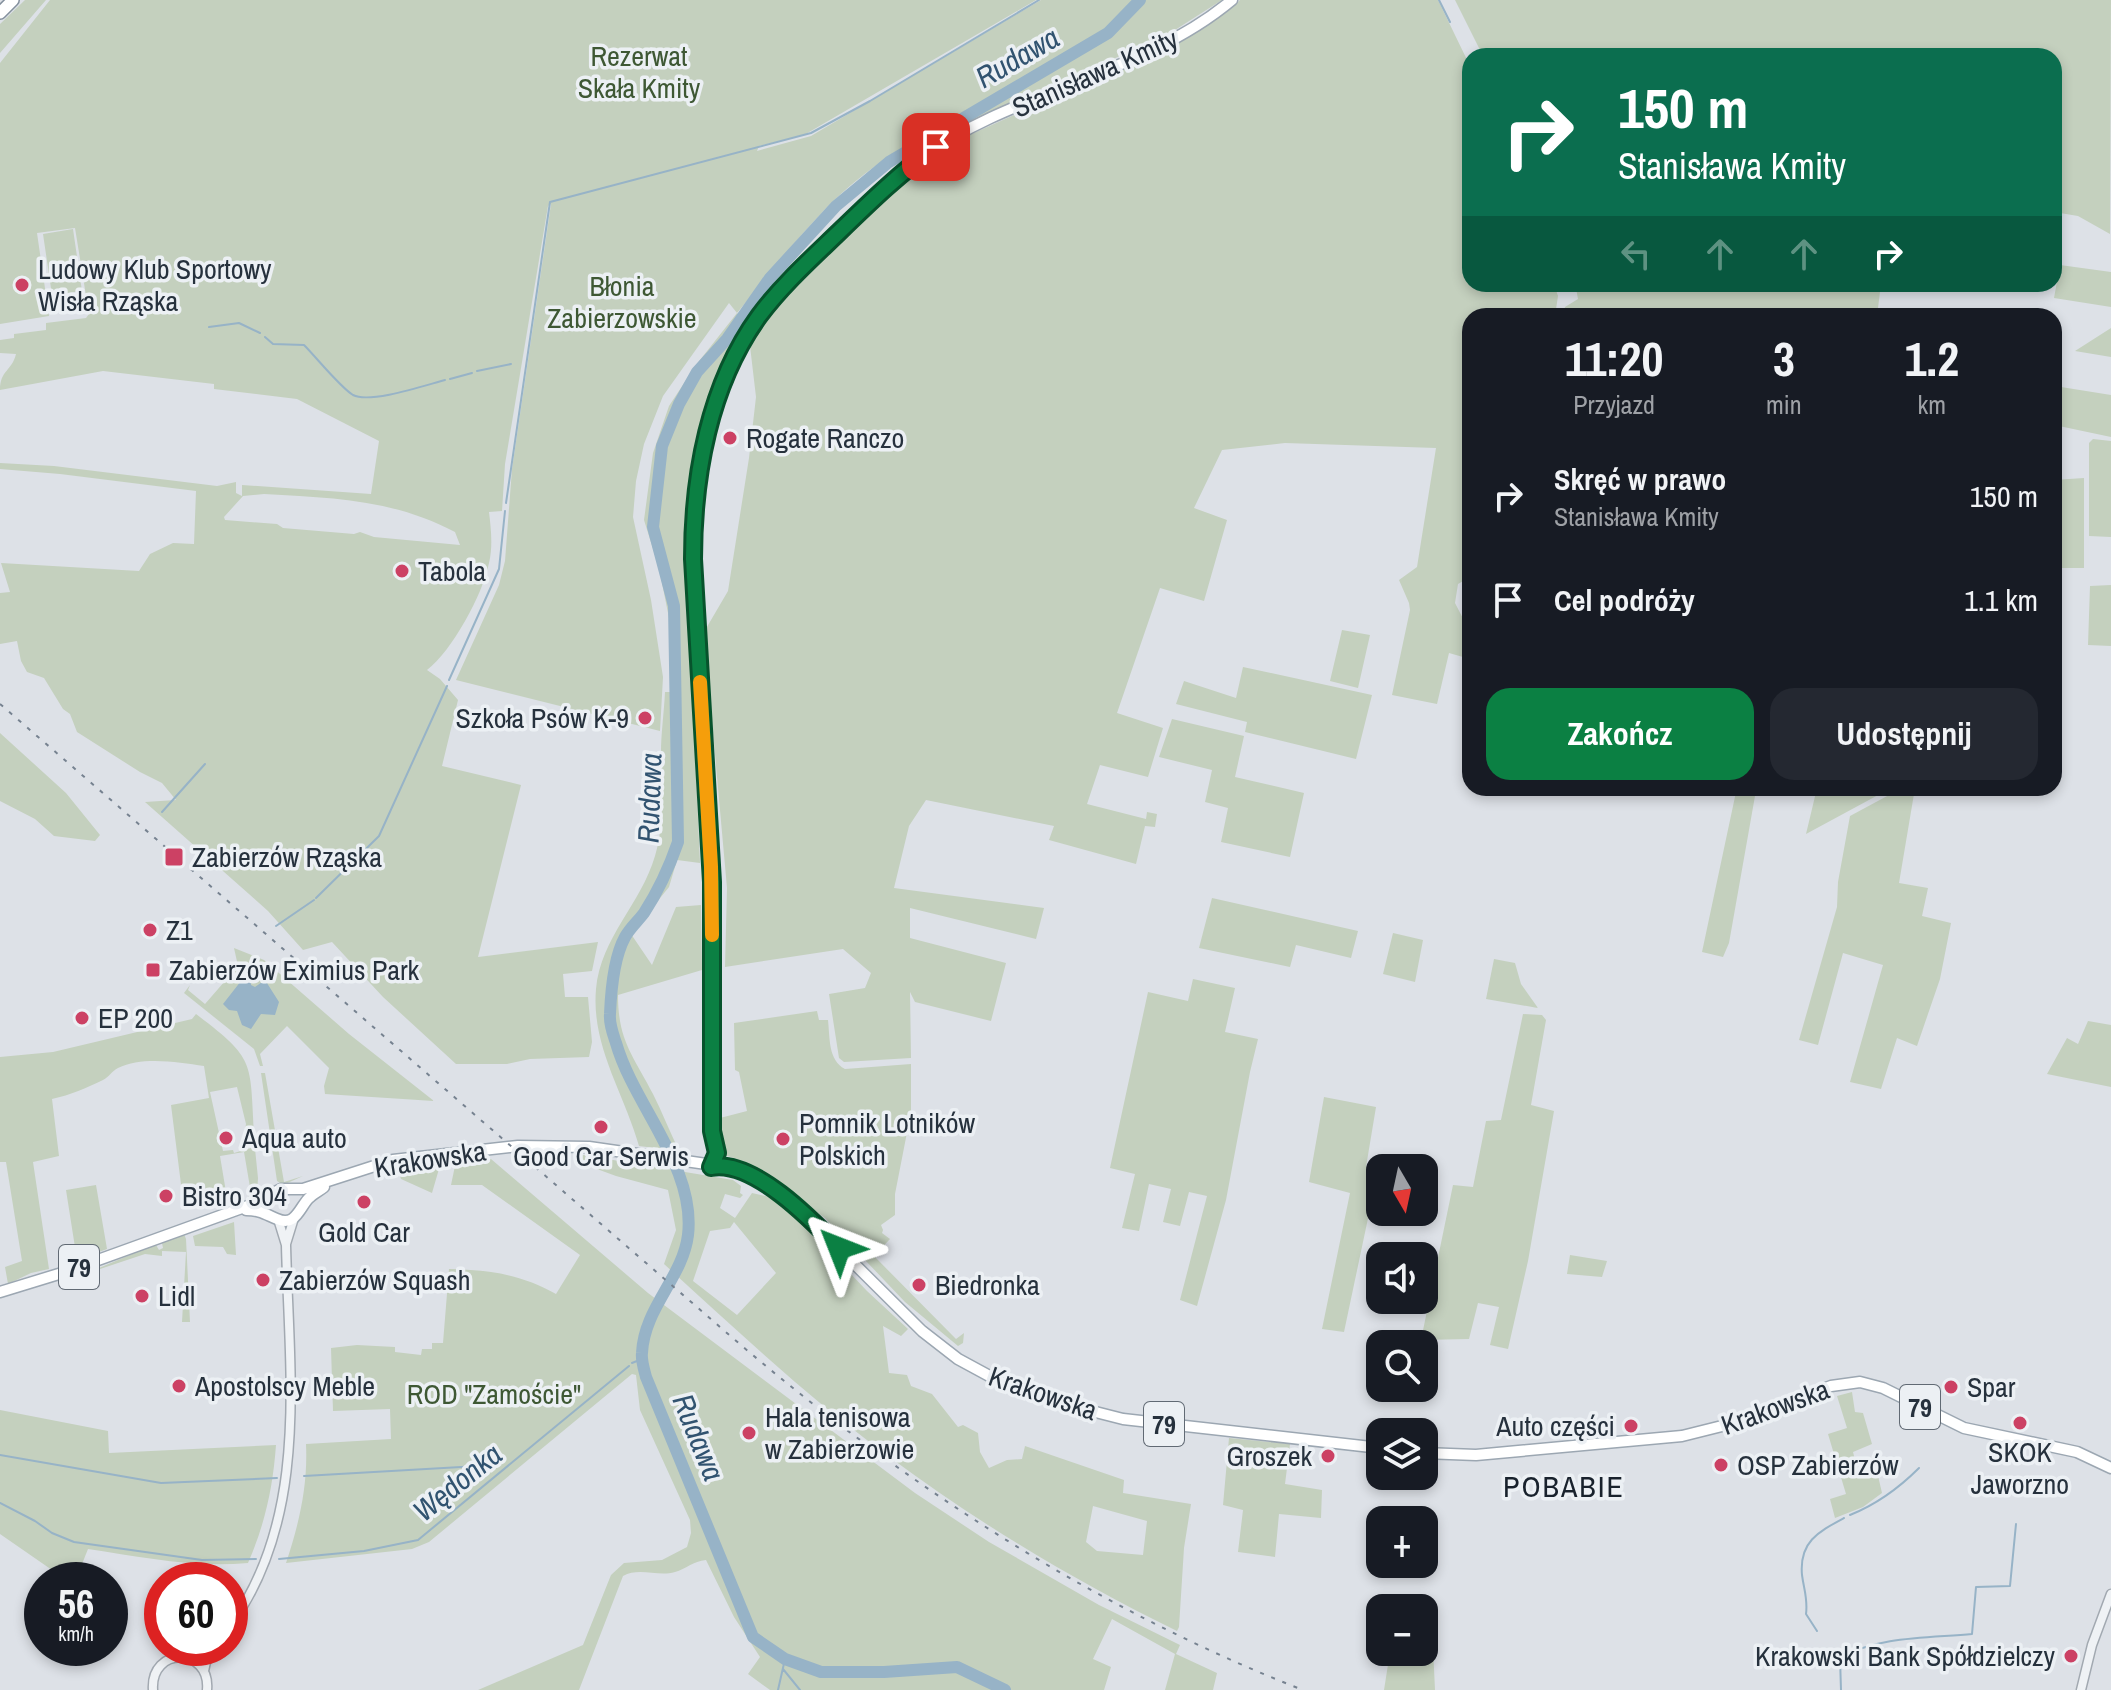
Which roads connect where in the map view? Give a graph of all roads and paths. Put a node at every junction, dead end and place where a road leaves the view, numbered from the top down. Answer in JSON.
{"nodes":[{"id":1,"x":13,"y":0,"type":"edge"},
{"id":2,"x":1232,"y":0,"type":"edge"},
{"id":3,"x":0,"y":13,"type":"edge"},
{"id":4,"x":711,"y":1167,"type":"junction"},
{"id":5,"x":340,"y":1178,"type":"junction"},
{"id":6,"x":296,"y":1190,"type":"junction"},
{"id":7,"x":269,"y":1196,"type":"junction"},
{"id":8,"x":303,"y":1205,"type":"junction"},
{"id":9,"x":236,"y":1210,"type":"junction"},
{"id":10,"x":274,"y":1217,"type":"junction"},
{"id":11,"x":294,"y":1218,"type":"junction"},
{"id":12,"x":286,"y":1245,"type":"junction"},
{"id":13,"x":0,"y":1292,"type":"edge"},
{"id":14,"x":1366,"y":1446,"type":"edge"},
{"id":15,"x":1438,"y":1454,"type":"edge"},
{"id":16,"x":2111,"y":1468,"type":"edge"},
{"id":17,"x":2111,"y":1594,"type":"edge"},
{"id":18,"x":248,"y":1597,"type":"edge"},
{"id":19,"x":161,"y":1666,"type":"edge"},
{"id":20,"x":198,"y":1666,"type":"edge"},
{"id":21,"x":205,"y":1666,"type":"edge"},
{"id":22,"x":204,"y":1671,"type":"junction"},
{"id":23,"x":153,"y":1690,"type":"edge"},
{"id":24,"x":207,"y":1690,"type":"edge"},
{"id":25,"x":2081,"y":1690,"type":"edge"}],
"edges":[{"from":1,"to":3,"type":"highway"},
{"from":2,"to":4,"type":"main road","name":"Stanisława Kmity"},
{"from":4,"to":5,"type":"main road","name":"Krakowska","number":"79"},
{"from":4,"to":14,"type":"main road","name":"Krakowska","number":"79"},
{"from":5,"to":6,"type":"main road","name":"Krakowska"},
{"from":5,"to":8,"type":"main road","name":"Krakowska"},
{"from":6,"to":7,"type":"main road"},
{"from":6,"to":8,"type":"main road"},
{"from":7,"to":9,"type":"main road"},
{"from":7,"to":10,"type":"main road"},
{"from":8,"to":11,"type":"main road"},
{"from":9,"to":10,"type":"main road"},
{"from":9,"to":13,"type":"main road","number":"79"},
{"from":10,"to":11,"type":"main road"},
{"from":10,"to":12,"type":"street"},
{"from":11,"to":12,"type":"street"},
{"from":12,"to":18,"type":"street"},
{"from":15,"to":16,"type":"main road","name":"Krakowska","number":"79"},
{"from":17,"to":25,"type":"street"},
{"from":19,"to":23,"type":"street"},
{"from":20,"to":22,"type":"street"},
{"from":21,"to":22,"type":"street"},
{"from":22,"to":24,"type":"street"}]}
